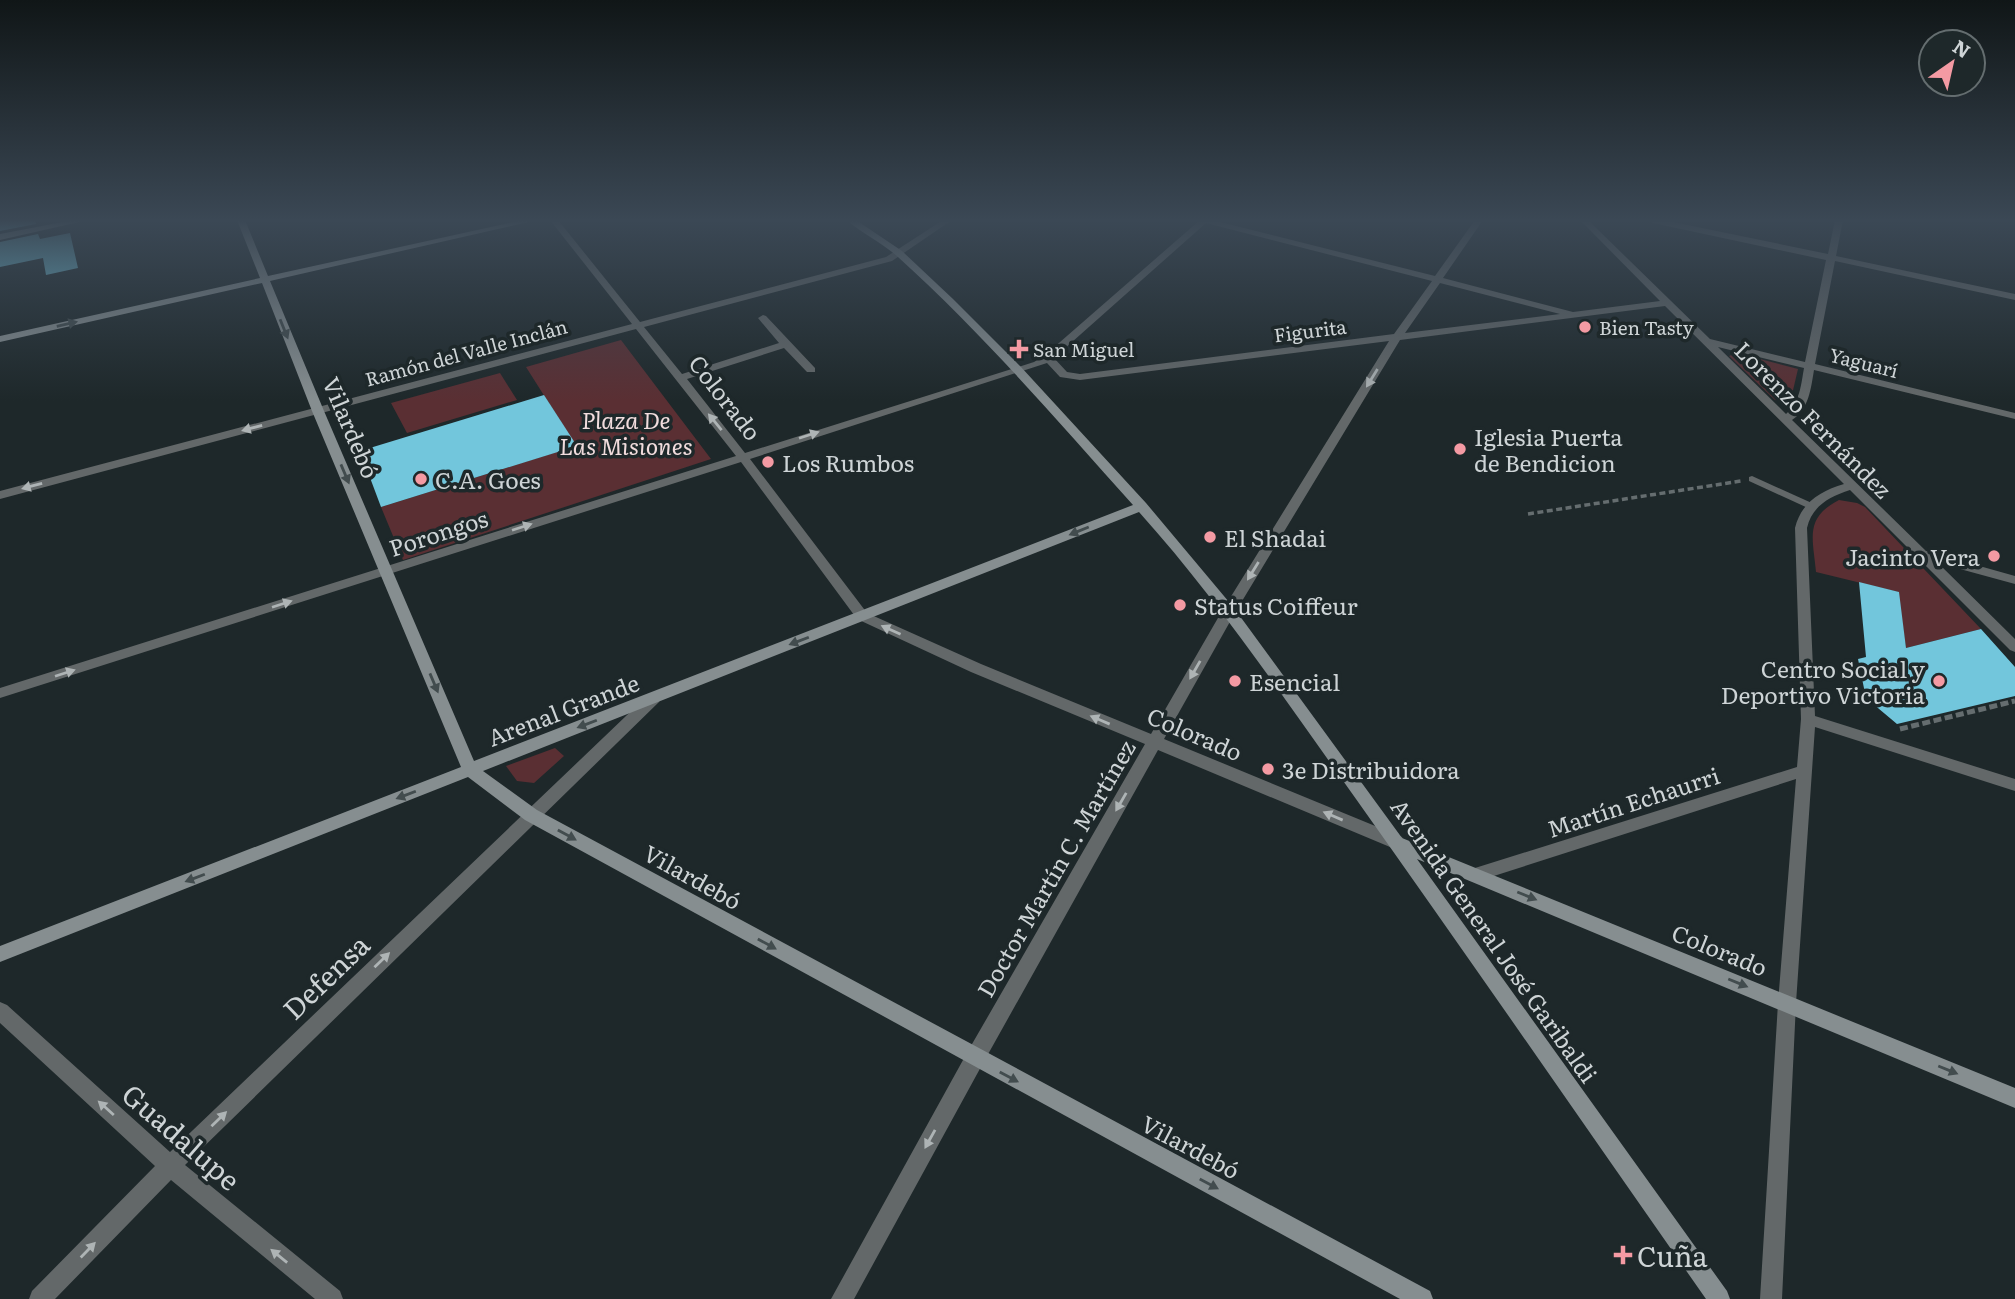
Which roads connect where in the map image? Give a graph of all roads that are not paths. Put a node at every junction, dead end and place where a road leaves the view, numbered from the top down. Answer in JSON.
{"nodes":[{"id":1,"x":257,"y":281,"type":"edge"},
{"id":2,"x":265,"y":281,"type":"edge"},
{"id":3,"x":604,"y":281,"type":"edge"},
{"id":4,"x":804,"y":281,"type":"edge"},
{"id":5,"x":927,"y":281,"type":"edge"},
{"id":6,"x":1136,"y":281,"type":"edge"},
{"id":7,"x":1438,"y":281,"type":"edge"},
{"id":8,"x":1445,"y":281,"type":"edge"},
{"id":9,"x":1646,"y":281,"type":"edge"},
{"id":10,"x":1827,"y":281,"type":"edge"},
{"id":11,"x":1941,"y":281,"type":"edge"},
{"id":12,"x":2015,"y":296,"type":"edge"},
{"id":13,"x":1668,"y":303,"type":"junction"},
{"id":14,"x":1579,"y":315,"type":"junction"},
{"id":15,"x":763,"y":318,"type":"dead end"},
{"id":16,"x":638,"y":323,"type":"junction"},
{"id":17,"x":1397,"y":337,"type":"junction"},
{"id":18,"x":0,"y":339,"type":"edge"},
{"id":19,"x":1705,"y":341,"type":"junction"},
{"id":20,"x":786,"y":344,"type":"junction"},
{"id":21,"x":1048,"y":358,"type":"junction"},
{"id":22,"x":1808,"y":366,"type":"junction"},
{"id":23,"x":1017,"y":369,"type":"junction"},
{"id":24,"x":811,"y":370,"type":"dead end"},
{"id":25,"x":680,"y":378,"type":"junction"},
{"id":26,"x":318,"y":411,"type":"junction"},
{"id":27,"x":2015,"y":416,"type":"edge"},
{"id":28,"x":1787,"y":419,"type":"junction"},
{"id":29,"x":742,"y":456,"type":"junction"},
{"id":30,"x":1752,"y":479,"type":"road end"},
{"id":31,"x":1852,"y":486,"type":"junction"},
{"id":32,"x":0,"y":495,"type":"edge"},
{"id":33,"x":1142,"y":506,"type":"junction"},
{"id":34,"x":1811,"y":506,"type":"junction"},
{"id":35,"x":1920,"y":553,"type":"junction"},
{"id":36,"x":387,"y":570,"type":"junction"},
{"id":37,"x":2015,"y":580,"type":"edge"},
{"id":38,"x":1229,"y":611,"type":"junction"},
{"id":39,"x":862,"y":616,"type":"junction"},
{"id":40,"x":2015,"y":647,"type":"edge"},
{"id":41,"x":0,"y":693,"type":"edge"},
{"id":42,"x":654,"y":698,"type":"junction"},
{"id":43,"x":1808,"y":719,"type":"junction"},
{"id":44,"x":1154,"y":742,"type":"junction"},
{"id":45,"x":470,"y":770,"type":"junction"},
{"id":46,"x":1804,"y":770,"type":"junction"},
{"id":47,"x":2015,"y":785,"type":"edge"},
{"id":48,"x":531,"y":815,"type":"junction"},
{"id":49,"x":1396,"y":842,"type":"junction"},
{"id":50,"x":1475,"y":875,"type":"junction"},
{"id":51,"x":0,"y":954,"type":"edge"},
{"id":52,"x":1787,"y":1003,"type":"junction"},
{"id":53,"x":0,"y":1011,"type":"edge"},
{"id":54,"x":975,"y":1058,"type":"junction"},
{"id":55,"x":2015,"y":1098,"type":"edge"},
{"id":56,"x":170,"y":1167,"type":"junction"},
{"id":57,"x":40,"y":1299,"type":"edge"},
{"id":58,"x":332,"y":1299,"type":"edge"},
{"id":59,"x":842,"y":1299,"type":"edge"},
{"id":60,"x":1422,"y":1299,"type":"edge"},
{"id":61,"x":1719,"y":1299,"type":"edge"},
{"id":62,"x":1771,"y":1299,"type":"edge"}],
"edges":[{"from":18,"to":1,"type":"street","one_way":true},
{"from":2,"to":26,"type":"street","name":"Vilardebó","one_way":true},
{"from":3,"to":16,"type":"street","name":"Colorado"},
{"from":4,"to":16,"type":"street","name":"Ramón del Valle Inclán"},
{"from":5,"to":23,"type":"street","name":"Avenida General José Garibaldi"},
{"from":6,"to":21,"type":"street","name":"Porongos"},
{"from":7,"to":17,"type":"street","name":"Doctor Martín C. Martínez"},
{"from":8,"to":14,"type":"street"},
{"from":9,"to":13,"type":"street","name":"Lorenzo Fernández"},
{"from":10,"to":22,"type":"street"},
{"from":11,"to":12,"type":"street"},
{"from":13,"to":14,"type":"street","name":"Figurita"},
{"from":13,"to":19,"type":"street","name":"Lorenzo Fernández"},
{"from":14,"to":17,"type":"street","name":"Figurita"},
{"from":15,"to":20,"type":"street"},
{"from":16,"to":25,"type":"street","name":"Colorado"},
{"from":16,"to":26,"type":"street","name":"Ramón del Valle Inclán"},
{"from":17,"to":21,"type":"street","name":"Figurita"},
{"from":17,"to":38,"type":"street","name":"Doctor Martín C. Martínez","one_way":true},
{"from":19,"to":22,"type":"street","name":"Yaguarí"},
{"from":19,"to":28,"type":"street","name":"Lorenzo Fernández"},
{"from":20,"to":24,"type":"street"},
{"from":20,"to":25,"type":"street"},
{"from":21,"to":23,"type":"street","name":"Porongos"},
{"from":22,"to":27,"type":"street","name":"Yaguarí"},
{"from":22,"to":28,"type":"street"},
{"from":29,"to":23,"type":"street","name":"Porongos","one_way":true},
{"from":23,"to":33,"type":"street","name":"Avenida General José Garibaldi"},
{"from":29,"to":25,"type":"street","name":"Colorado","one_way":true},
{"from":26,"to":32,"type":"street","name":"Ramón del Valle Inclán","one_way":true},
{"from":26,"to":36,"type":"street","name":"Vilardebó","one_way":true},
{"from":28,"to":31,"type":"street","name":"Lorenzo Fernández"},
{"from":36,"to":29,"type":"street","name":"Porongos","one_way":true},
{"from":29,"to":39,"type":"street","name":"Colorado"},
{"from":30,"to":34,"type":"lane"},
{"from":31,"to":34,"type":"street"},
{"from":31,"to":35,"type":"street","name":"Lorenzo Fernández"},
{"from":33,"to":38,"type":"street","name":"Avenida General José Garibaldi"},
{"from":33,"to":39,"type":"street","name":"Arenal Grande","one_way":true},
{"from":34,"to":43,"type":"street"},
{"from":35,"to":37,"type":"street"},
{"from":35,"to":40,"type":"street","name":"Lorenzo Fernández"},
{"from":41,"to":36,"type":"street","name":"Porongos","one_way":true},
{"from":36,"to":45,"type":"street","name":"Vilardebó","one_way":true},
{"from":38,"to":44,"type":"street","name":"Doctor Martín C. Martínez","one_way":true},
{"from":38,"to":49,"type":"street","name":"Avenida General José Garibaldi"},
{"from":39,"to":42,"type":"street","name":"Arenal Grande","one_way":true},
{"from":44,"to":39,"type":"street","name":"Colorado","one_way":true},
{"from":42,"to":45,"type":"street","name":"Arenal Grande","one_way":true},
{"from":42,"to":48,"type":"street","name":"Defensa"},
{"from":43,"to":46,"type":"street"},
{"from":43,"to":47,"type":"street"},
{"from":49,"to":44,"type":"street","name":"Colorado","one_way":true},
{"from":44,"to":54,"type":"street","name":"Doctor Martín C. Martínez","one_way":true},
{"from":45,"to":48,"type":"street","name":"Vilardebó"},
{"from":45,"to":51,"type":"street","name":"Arenal Grande","one_way":true},
{"from":46,"to":50,"type":"street","name":"Martín Echaurri"},
{"from":46,"to":52,"type":"street"},
{"from":48,"to":54,"type":"street","name":"Vilardebó","one_way":true},
{"from":56,"to":48,"type":"street","name":"Defensa","one_way":true},
{"from":49,"to":50,"type":"street","name":"Colorado"},
{"from":49,"to":61,"type":"street","name":"Avenida General José Garibaldi"},
{"from":50,"to":52,"type":"street","name":"Colorado","one_way":true},
{"from":52,"to":55,"type":"street","name":"Colorado","one_way":true},
{"from":52,"to":62,"type":"street"},
{"from":56,"to":53,"type":"street","name":"Guadalupe","one_way":true},
{"from":54,"to":59,"type":"street","name":"Doctor Martín C. Martínez","one_way":true},
{"from":54,"to":60,"type":"street","name":"Vilardebó","one_way":true},
{"from":57,"to":56,"type":"street","name":"Defensa","one_way":true},
{"from":58,"to":56,"type":"street","name":"Guadalupe","one_way":true}]}
